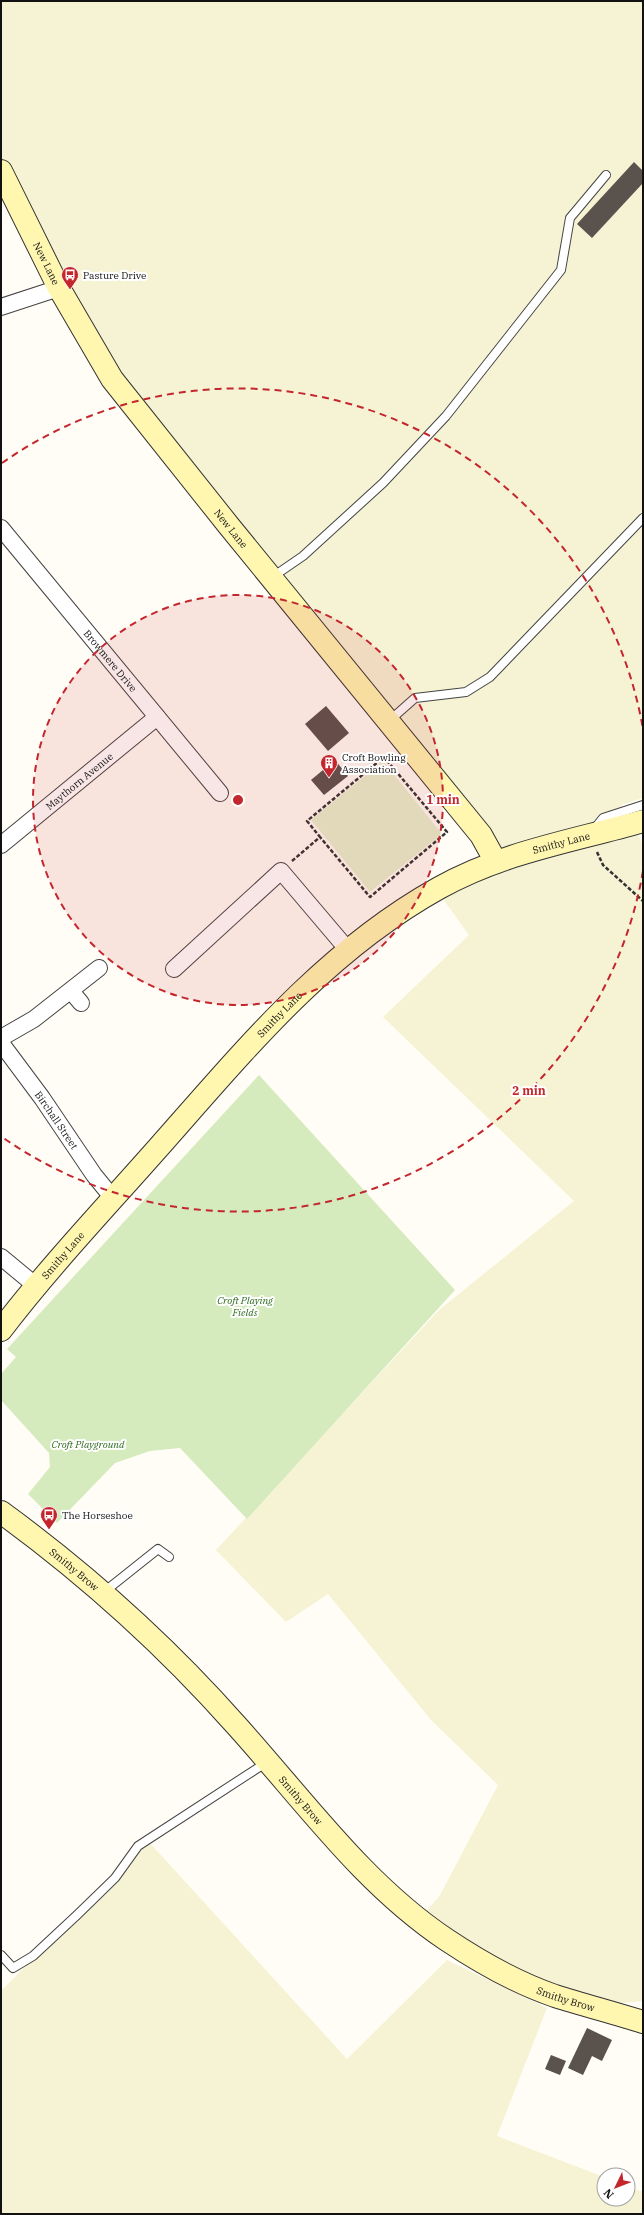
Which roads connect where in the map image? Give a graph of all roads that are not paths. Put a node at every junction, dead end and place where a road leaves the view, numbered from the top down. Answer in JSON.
{"nodes":[{"id":1,"x":1,"y":171,"type":"edge"},
{"id":2,"x":606,"y":175,"type":"dead end"},
{"id":3,"x":59,"y":288,"type":"junction"},
{"id":4,"x":1,"y":307,"type":"edge"},
{"id":5,"x":643,"y":518,"type":"edge"},
{"id":6,"x":1,"y":528,"type":"edge"},
{"id":7,"x":271,"y":578,"type":"junction"},
{"id":8,"x":157,"y":717,"type":"junction"},
{"id":9,"x":389,"y":721,"type":"junction"},
{"id":10,"x":220,"y":793,"type":"dead end"},
{"id":11,"x":643,"y":805,"type":"edge"},
{"id":12,"x":643,"y":821,"type":"edge"},
{"id":13,"x":588,"y":837,"type":"junction"},
{"id":14,"x":1,"y":846,"type":"edge"},
{"id":15,"x":496,"y":862,"type":"junction"},
{"id":16,"x":348,"y":950,"type":"junction"},
{"id":17,"x":99,"y":968,"type":"dead end"},
{"id":18,"x":174,"y":969,"type":"dead end"},
{"id":19,"x":1,"y":1038,"type":"edge"},
{"id":20,"x":1,"y":1043,"type":"edge"},
{"id":21,"x":112,"y":1197,"type":"junction"},
{"id":22,"x":1,"y":1257,"type":"edge"},
{"id":23,"x":35,"y":1285,"type":"junction"},
{"id":24,"x":1,"y":1330,"type":"edge"},
{"id":25,"x":1,"y":1512,"type":"edge"},
{"id":26,"x":169,"y":1557,"type":"dead end"},
{"id":27,"x":102,"y":1594,"type":"junction"},
{"id":28,"x":268,"y":1761,"type":"junction"},
{"id":29,"x":1,"y":1955,"type":"edge"},
{"id":30,"x":643,"y":2022,"type":"edge"}],
"edges":[{"from":1,"to":3,"type":"street","name":"New Lane"},
{"from":2,"to":7,"type":"lane"},
{"from":3,"to":4,"type":"street"},
{"from":3,"to":7,"type":"street","name":"New Lane"},
{"from":5,"to":9,"type":"lane"},
{"from":6,"to":8,"type":"street","name":"Browmere Drive"},
{"from":7,"to":9,"type":"street","name":"New Lane"},
{"from":8,"to":10,"type":"street","name":"Browmere Drive"},
{"from":8,"to":14,"type":"street","name":"Maythorn Avenue"},
{"from":9,"to":15,"type":"street","name":"New Lane"},
{"from":11,"to":13,"type":"lane"},
{"from":12,"to":13,"type":"street","name":"Smithy Lane"},
{"from":13,"to":15,"type":"street","name":"Smithy Lane"},
{"from":15,"to":16,"type":"street","name":"Smithy Lane"},
{"from":16,"to":18,"type":"street"},
{"from":16,"to":21,"type":"street","name":"Smithy Lane"},
{"from":17,"to":19,"type":"street"},
{"from":20,"to":21,"type":"street","name":"Birchall Street"},
{"from":21,"to":23,"type":"street","name":"Smithy Lane"},
{"from":22,"to":23,"type":"street"},
{"from":23,"to":24,"type":"street","name":"Smithy Lane"},
{"from":25,"to":27,"type":"street","name":"Smithy Brow"},
{"from":26,"to":27,"type":"lane"},
{"from":27,"to":28,"type":"street","name":"Smithy Brow"},
{"from":28,"to":29,"type":"lane"},
{"from":28,"to":30,"type":"street","name":"Smithy Brow"}]}
